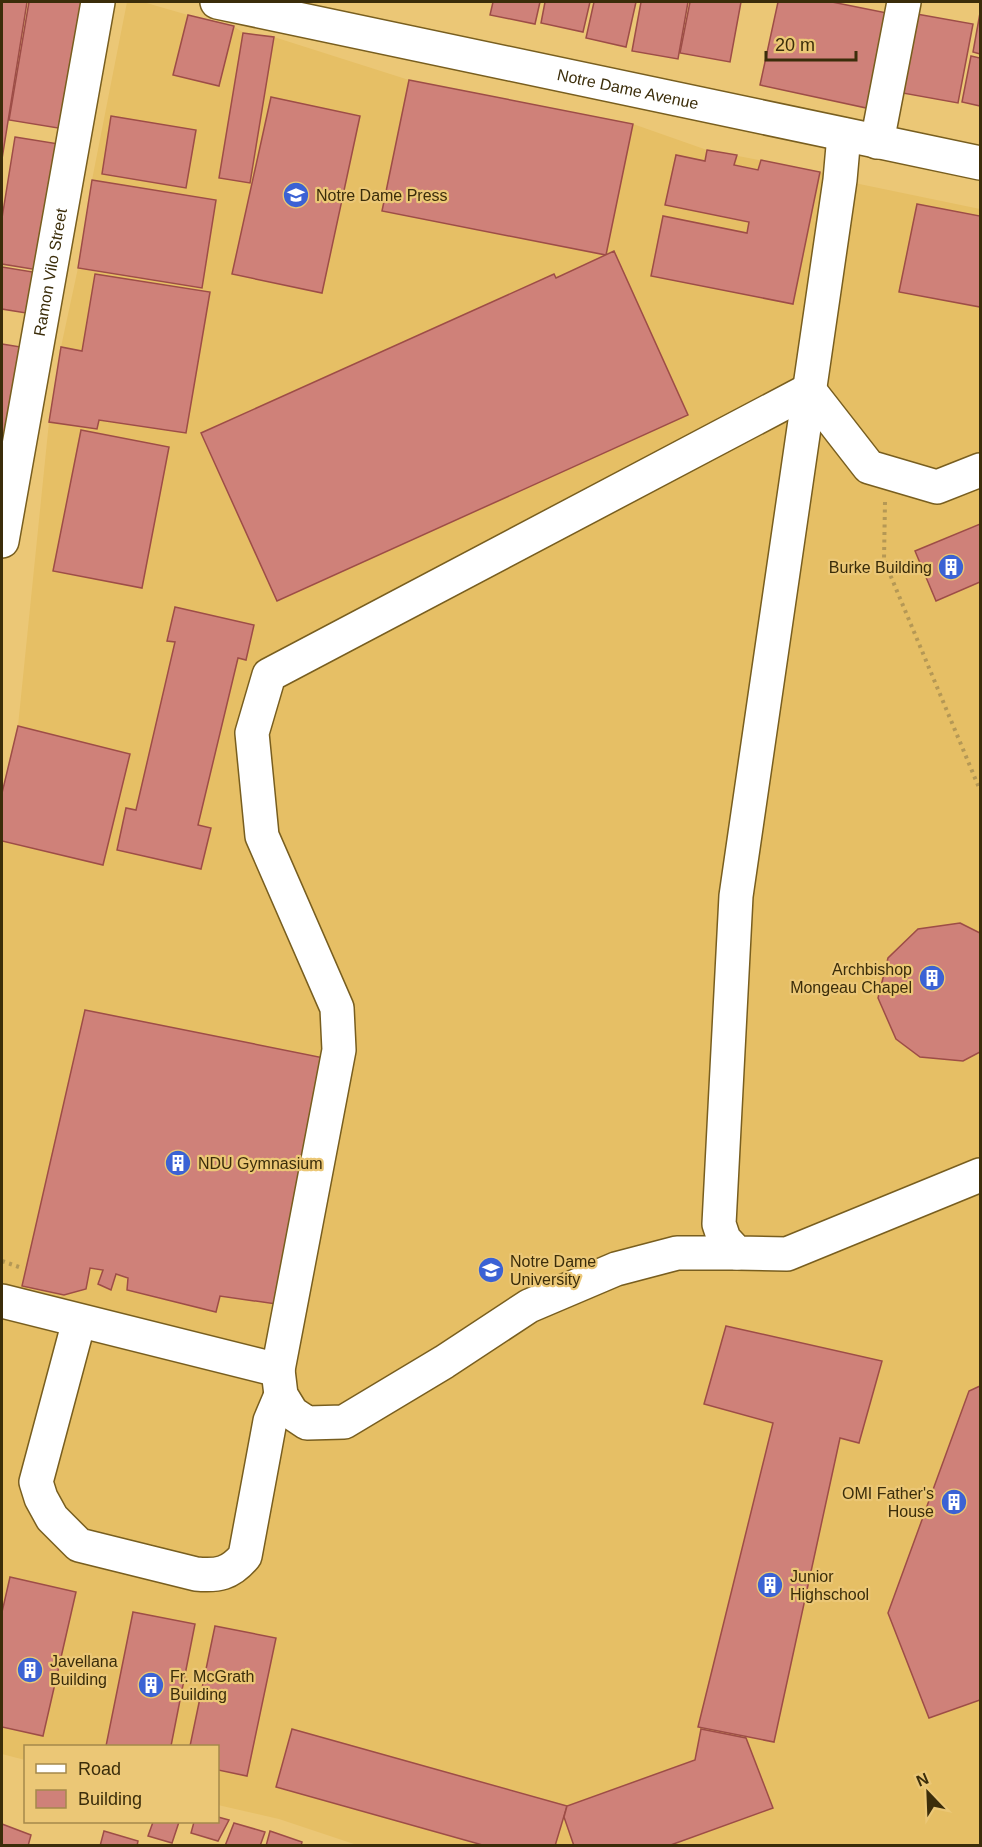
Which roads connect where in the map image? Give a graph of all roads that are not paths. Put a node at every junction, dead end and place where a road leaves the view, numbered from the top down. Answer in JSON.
{"nodes":[{"id":1,"x":98,"y":2,"type":"edge"},
{"id":2,"x":217,"y":2,"type":"edge"},
{"id":3,"x":904,"y":2,"type":"edge"},
{"id":4,"x":277,"y":8,"type":"edge"},
{"id":5,"x":844,"y":135,"type":"junction"},
{"id":6,"x":877,"y":142,"type":"junction"},
{"id":7,"x":981,"y":164,"type":"edge"},
{"id":8,"x":809,"y":390,"type":"junction"},
{"id":9,"x":981,"y":470,"type":"edge"},
{"id":10,"x":2,"y":542,"type":"edge"},
{"id":11,"x":981,"y":1175,"type":"edge"},
{"id":12,"x":737,"y":1253,"type":"junction"},
{"id":13,"x":2,"y":1301,"type":"edge"},
{"id":14,"x":79,"y":1320,"type":"junction"},
{"id":15,"x":279,"y":1382,"type":"junction"}],
"edges":[{"from":1,"to":10,"type":"main road","name":"Ramon Vilo Street"},
{"from":2,"to":4,"type":"main road","name":"Notre Dame Avenue"},
{"from":3,"to":6,"type":"main road"},
{"from":4,"to":5,"type":"main road","name":"Notre Dame Avenue"},
{"from":5,"to":6,"type":"main road","name":"Notre Dame Avenue"},
{"from":5,"to":8,"type":"main road"},
{"from":6,"to":7,"type":"main road","name":"Notre Dame Avenue"},
{"from":8,"to":9,"type":"main road"},
{"from":8,"to":12,"type":"main road"},
{"from":8,"to":15,"type":"main road"},
{"from":11,"to":12,"type":"main road"},
{"from":12,"to":15,"type":"main road"},
{"from":13,"to":14,"type":"main road"},
{"from":14,"to":15,"type":"main road"},
{"from":14,"to":15,"type":"main road"}]}
